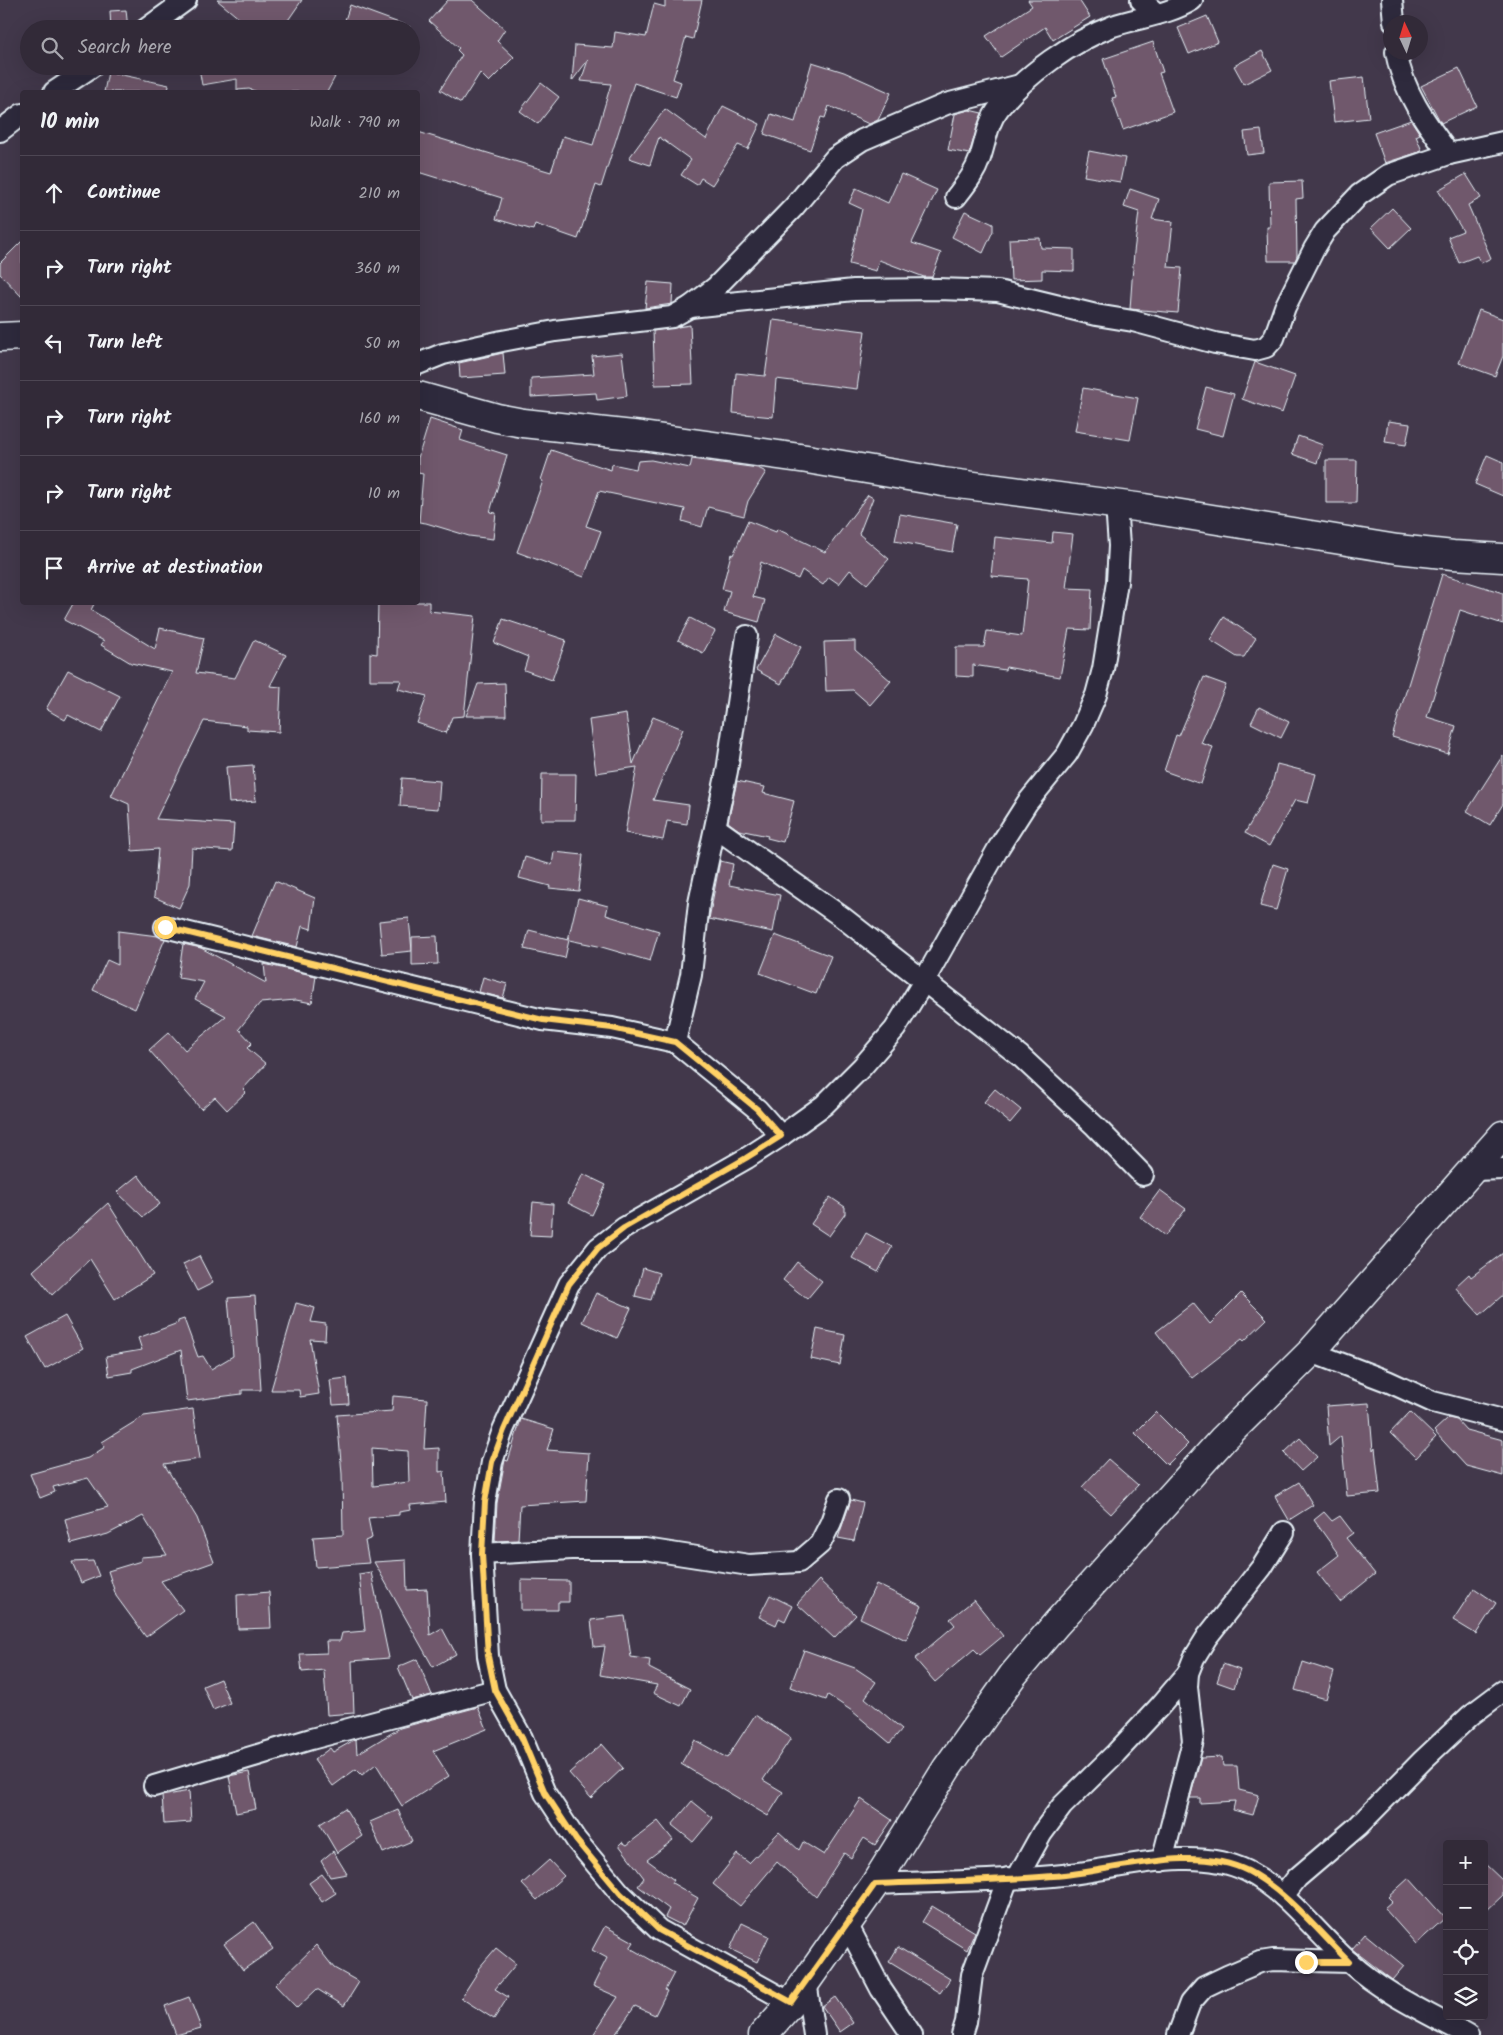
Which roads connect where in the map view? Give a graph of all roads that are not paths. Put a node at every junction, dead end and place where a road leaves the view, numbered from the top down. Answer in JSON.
{"nodes":[{"id":1,"x":186,"y":0,"type":"edge"},
{"id":2,"x":1141,"y":0,"type":"edge"},
{"id":3,"x":1192,"y":0,"type":"edge"},
{"id":4,"x":1392,"y":0,"type":"edge"},
{"id":5,"x":1157,"y":14,"type":"junction"},
{"id":6,"x":1393,"y":15,"type":"edge"},
{"id":7,"x":158,"y":20,"type":"edge"},
{"id":8,"x":1398,"y":60,"type":"edge"},
{"id":9,"x":80,"y":75,"type":"edge"},
{"id":10,"x":1020,"y":85,"type":"junction"},
{"id":11,"x":57,"y":90,"type":"edge"},
{"id":12,"x":20,"y":116,"type":"edge"},
{"id":13,"x":0,"y":131,"type":"edge"},
{"id":14,"x":1503,"y":142,"type":"edge"},
{"id":15,"x":1448,"y":154,"type":"junction"},
{"id":16,"x":956,"y":196,"type":"dead end"},
{"id":17,"x":690,"y":307,"type":"junction"},
{"id":18,"x":20,"y":336,"type":"edge"},
{"id":19,"x":0,"y":337,"type":"edge"},
{"id":20,"x":420,"y":363,"type":"edge"},
{"id":21,"x":420,"y":397,"type":"edge"},
{"id":22,"x":1116,"y":504,"type":"junction"},
{"id":23,"x":1503,"y":558,"type":"edge"},
{"id":24,"x":747,"y":636,"type":"dead end"},
{"id":25,"x":716,"y":828,"type":"junction"},
{"id":26,"x":165,"y":927,"type":"dead end"},
{"id":27,"x":924,"y":981,"type":"junction"},
{"id":28,"x":675,"y":1042,"type":"junction"},
{"id":29,"x":1503,"y":1135,"type":"edge"},
{"id":30,"x":781,"y":1136,"type":"junction"},
{"id":31,"x":1503,"y":1169,"type":"edge"},
{"id":32,"x":1473,"y":1170,"type":"junction"},
{"id":33,"x":1143,"y":1175,"type":"dead end"},
{"id":34,"x":1311,"y":1352,"type":"junction"},
{"id":35,"x":1503,"y":1420,"type":"edge"},
{"id":36,"x":839,"y":1499,"type":"dead end"},
{"id":37,"x":1284,"y":1532,"type":"dead end"},
{"id":38,"x":482,"y":1554,"type":"junction"},
{"id":39,"x":1188,"y":1673,"type":"junction"},
{"id":40,"x":495,"y":1690,"type":"junction"},
{"id":41,"x":1503,"y":1691,"type":"edge"},
{"id":42,"x":154,"y":1786,"type":"dead end"},
{"id":43,"x":1162,"y":1861,"type":"junction"},
{"id":44,"x":1013,"y":1878,"type":"junction"},
{"id":45,"x":875,"y":1884,"type":"junction"},
{"id":46,"x":1283,"y":1896,"type":"junction"},
{"id":47,"x":847,"y":1924,"type":"junction"},
{"id":48,"x":1349,"y":1962,"type":"junction"},
{"id":49,"x":798,"y":1992,"type":"junction"},
{"id":50,"x":764,"y":2035,"type":"edge"},
{"id":51,"x":814,"y":2035,"type":"edge"},
{"id":52,"x":912,"y":2035,"type":"edge"},
{"id":53,"x":962,"y":2035,"type":"edge"},
{"id":54,"x":1178,"y":2035,"type":"edge"},
{"id":55,"x":1468,"y":2035,"type":"edge"}],
"edges":[{"from":1,"to":7,"type":"street"},
{"from":2,"to":5,"type":"street"},
{"from":3,"to":5,"type":"street"},
{"from":4,"to":6,"type":"street"},
{"from":5,"to":10,"type":"street"},
{"from":8,"to":15,"type":"street"},
{"from":9,"to":11,"type":"street"},
{"from":10,"to":16,"type":"street"},
{"from":10,"to":17,"type":"street"},
{"from":12,"to":13,"type":"street"},
{"from":14,"to":15,"type":"street"},
{"from":15,"to":17,"type":"street"},
{"from":17,"to":20,"type":"street"},
{"from":18,"to":19,"type":"main road"},
{"from":21,"to":22,"type":"main road"},
{"from":22,"to":23,"type":"main road"},
{"from":22,"to":27,"type":"street"},
{"from":24,"to":25,"type":"street"},
{"from":25,"to":27,"type":"street"},
{"from":25,"to":28,"type":"street"},
{"from":26,"to":28,"type":"street"},
{"from":27,"to":30,"type":"street"},
{"from":27,"to":33,"type":"street"},
{"from":28,"to":30,"type":"street"},
{"from":29,"to":32,"type":"main road"},
{"from":30,"to":38,"type":"street"},
{"from":31,"to":32,"type":"street"},
{"from":32,"to":34,"type":"main road"},
{"from":34,"to":35,"type":"street"},
{"from":34,"to":45,"type":"main road"},
{"from":36,"to":38,"type":"street"},
{"from":37,"to":39,"type":"street"},
{"from":38,"to":40,"type":"street"},
{"from":39,"to":43,"type":"street"},
{"from":39,"to":44,"type":"street"},
{"from":40,"to":42,"type":"street"},
{"from":40,"to":49,"type":"street"},
{"from":41,"to":46,"type":"street"},
{"from":43,"to":44,"type":"street"},
{"from":43,"to":46,"type":"street"},
{"from":44,"to":45,"type":"street"},
{"from":44,"to":53,"type":"street"},
{"from":45,"to":47,"type":"main road"},
{"from":46,"to":48,"type":"street"},
{"from":47,"to":49,"type":"main road"},
{"from":47,"to":52,"type":"street"},
{"from":48,"to":54,"type":"street"},
{"from":48,"to":55,"type":"street"},
{"from":49,"to":50,"type":"main road"},
{"from":49,"to":51,"type":"street"}]}
